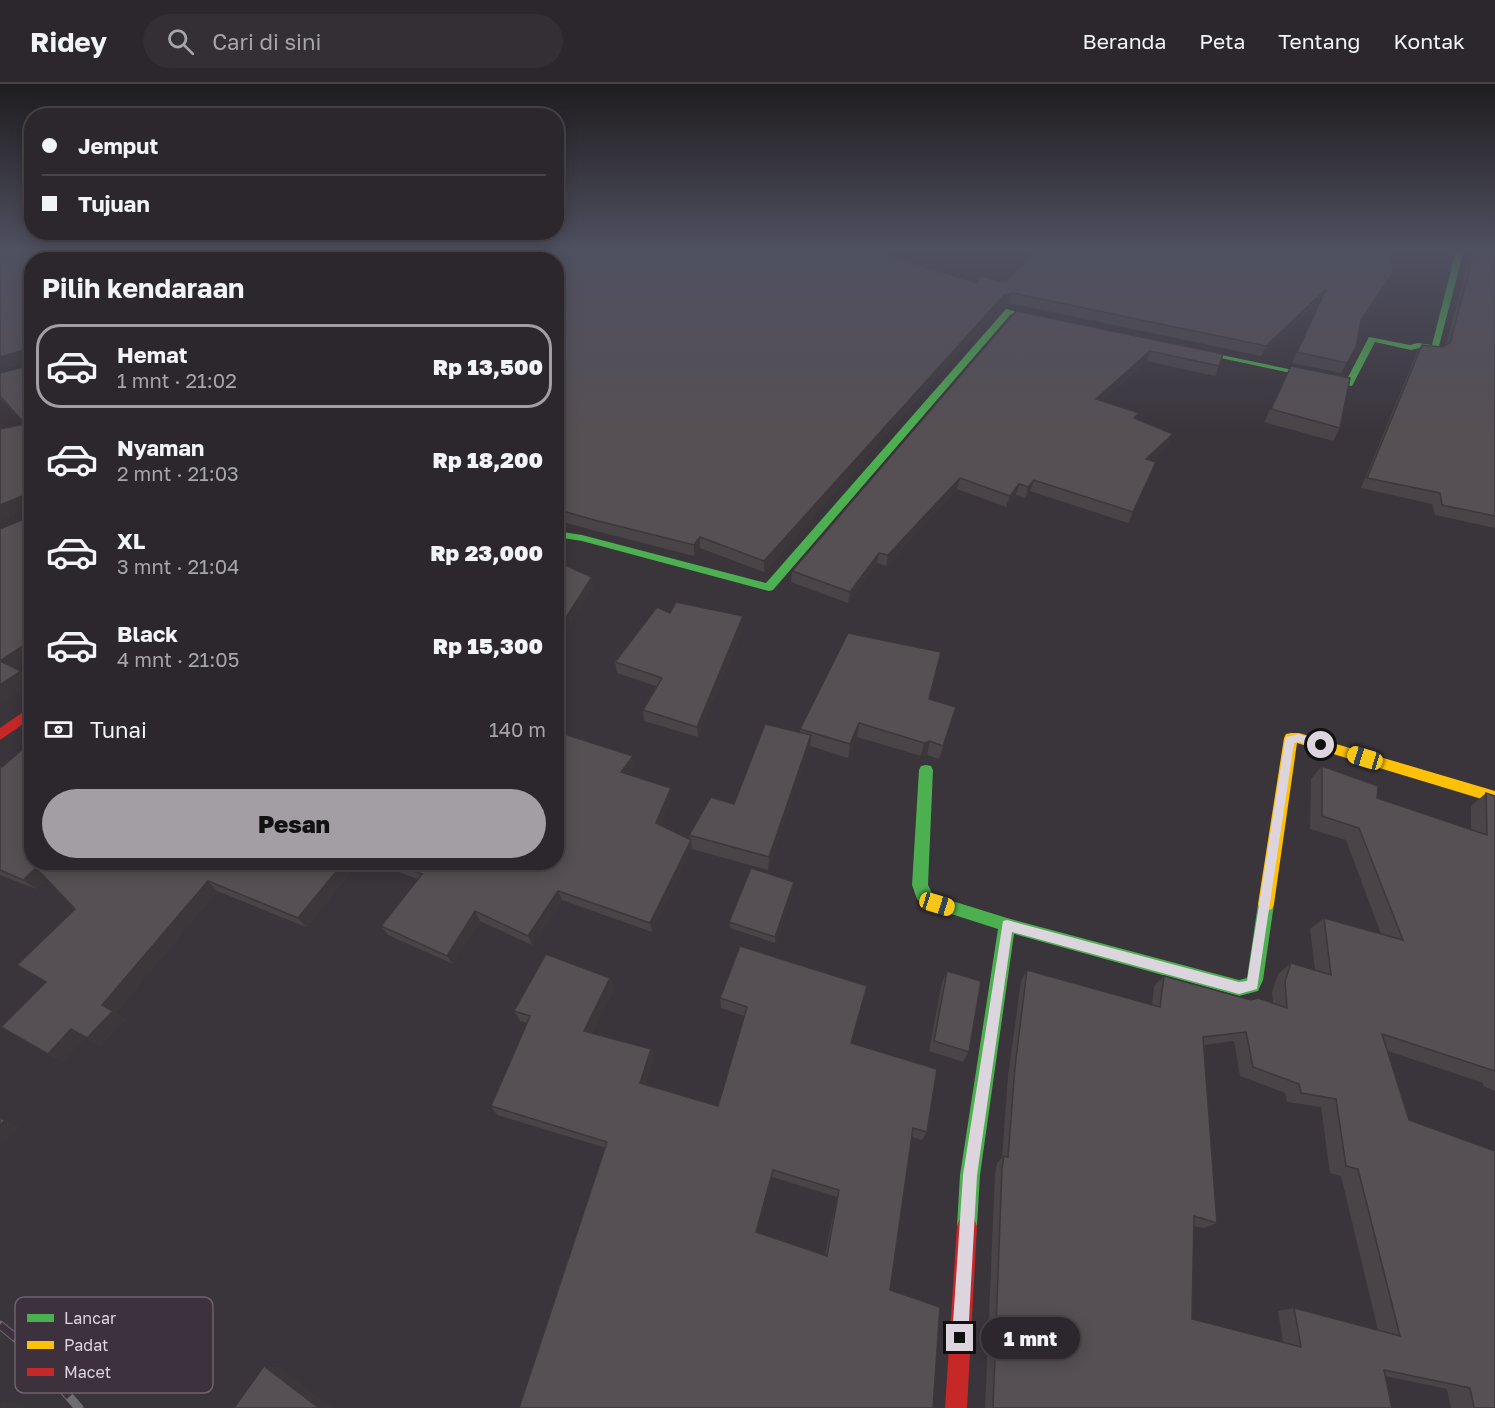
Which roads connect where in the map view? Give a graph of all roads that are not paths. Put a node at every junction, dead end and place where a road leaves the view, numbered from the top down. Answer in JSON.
{"nodes":[{"id":1,"x":1008,"y":312,"type":"edge"},
{"id":2,"x":1012,"y":312,"type":"edge"},
{"id":3,"x":1444,"y":312,"type":"edge"},
{"id":4,"x":1075,"y":327,"type":"edge"},
{"id":5,"x":1166,"y":346,"type":"edge"},
{"id":6,"x":564,"y":535,"type":"edge"},
{"id":7,"x":24,"y":717,"type":"edge"},
{"id":8,"x":0,"y":735,"type":"edge"},
{"id":9,"x":926,"y":770,"type":"dead end"},
{"id":10,"x":1495,"y":797,"type":"edge"},
{"id":11,"x":1007,"y":925,"type":"junction"},
{"id":12,"x":956,"y":1408,"type":"edge"}],
"edges":[{"from":1,"to":6,"type":"street"},
{"from":2,"to":4,"type":"street"},
{"from":3,"to":5,"type":"street"},
{"from":7,"to":8,"type":"street"},
{"from":9,"to":11,"type":"street"},
{"from":10,"to":11,"type":"street"},
{"from":11,"to":12,"type":"street"}]}
